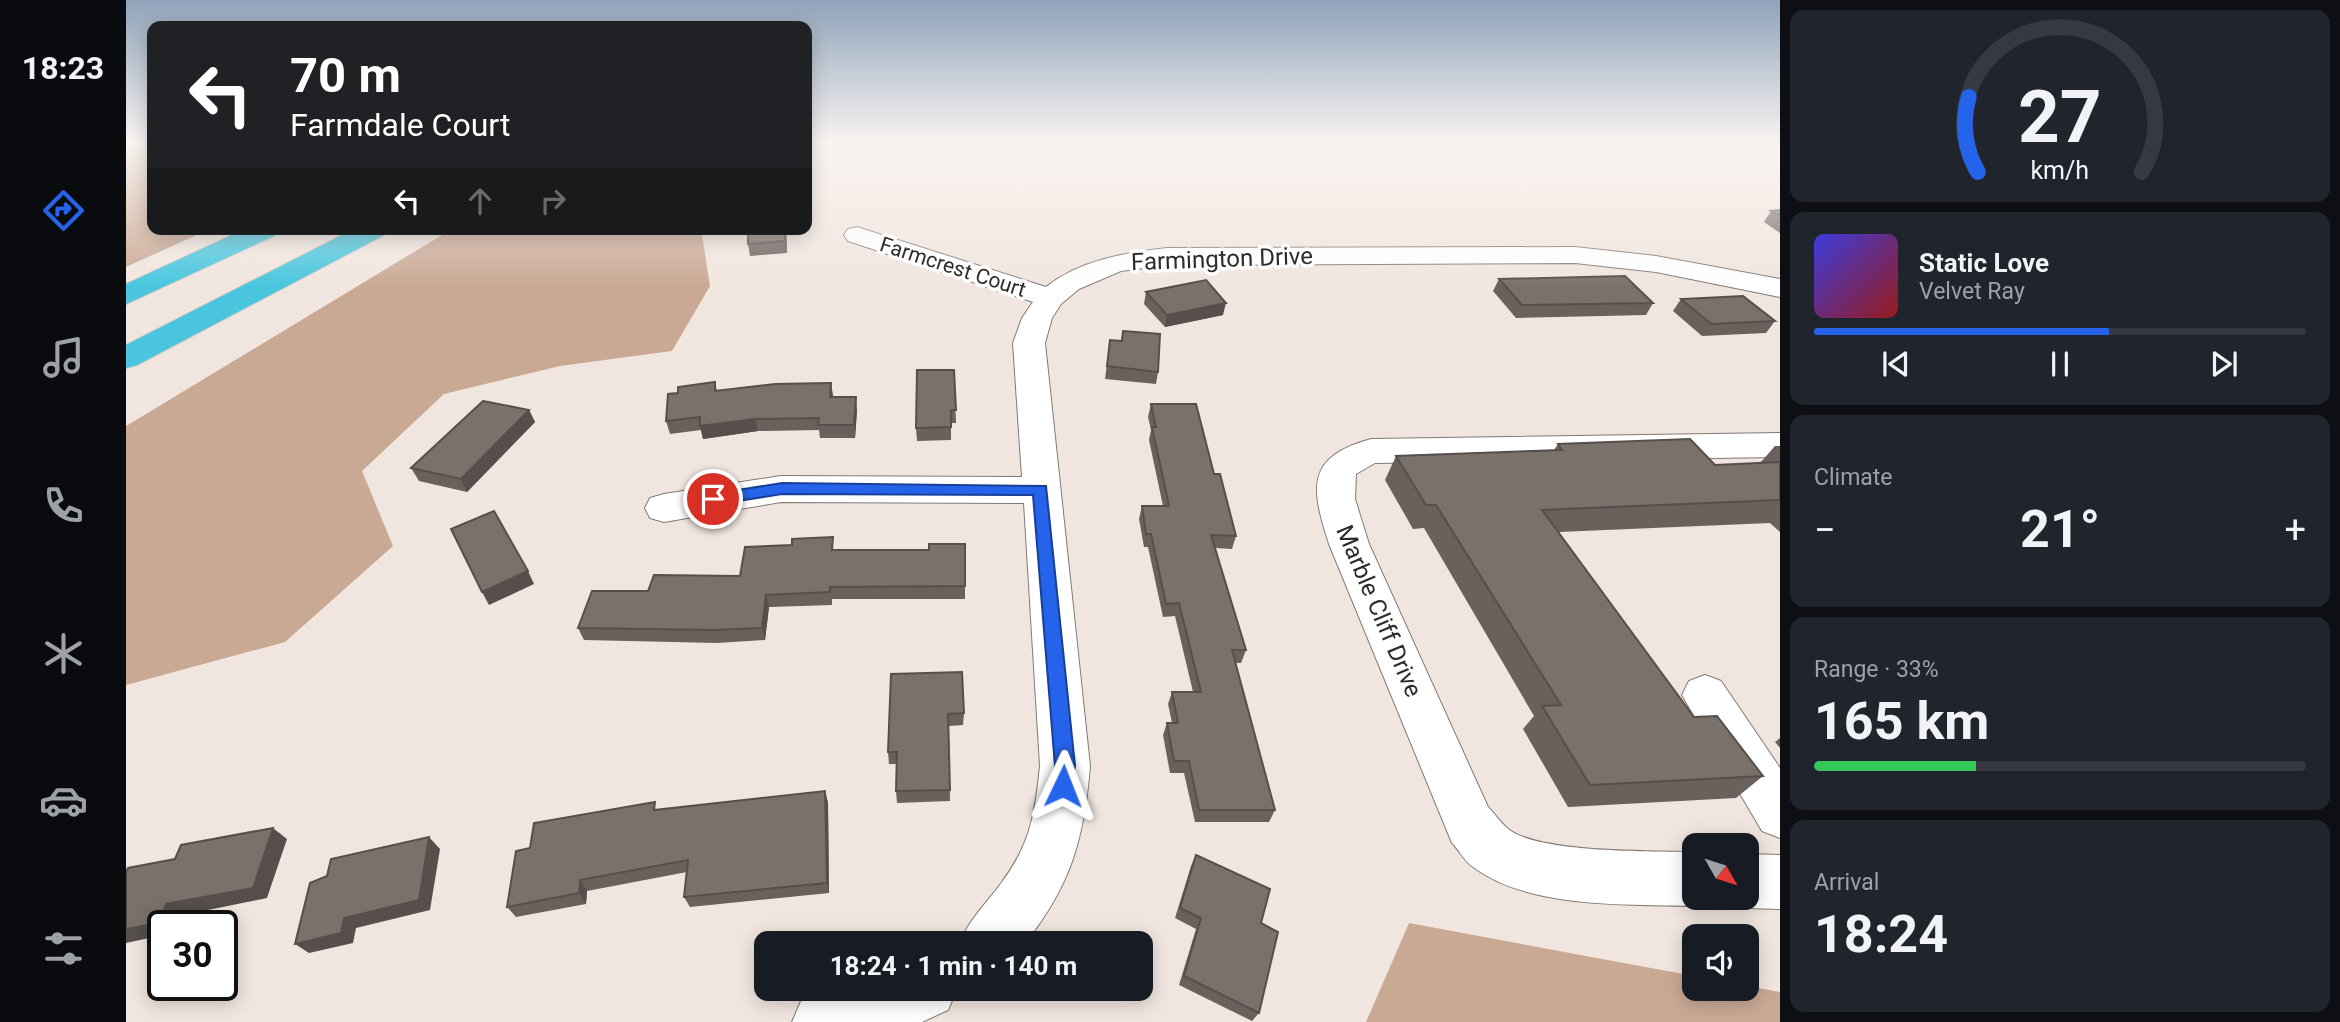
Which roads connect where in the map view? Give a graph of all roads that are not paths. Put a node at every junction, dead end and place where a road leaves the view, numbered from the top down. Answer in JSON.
{"nodes":[{"id":1,"x":254,"y":235,"type":"edge"},
{"id":2,"x":363,"y":235,"type":"edge"},
{"id":3,"x":857,"y":235,"type":"dead end"},
{"id":4,"x":1780,"y":288,"type":"edge"},
{"id":5,"x":126,"y":295,"type":"edge"},
{"id":6,"x":1049,"y":298,"type":"junction"},
{"id":7,"x":126,"y":358,"type":"edge"},
{"id":8,"x":1780,"y":445,"type":"edge"},
{"id":9,"x":1040,"y":489,"type":"junction"},
{"id":10,"x":664,"y":508,"type":"dead end"},
{"id":11,"x":1705,"y":695,"type":"dead end"},
{"id":12,"x":1780,"y":814,"type":"edge"},
{"id":13,"x":1682,"y":879,"type":"edge"},
{"id":14,"x":1759,"y":881,"type":"edge"},
{"id":15,"x":1780,"y":882,"type":"edge"},
{"id":16,"x":999,"y":931,"type":"edge"},
{"id":17,"x":901,"y":1001,"type":"edge"},
{"id":18,"x":822,"y":1022,"type":"edge"}],
"edges":[{"from":1,"to":5,"type":"highway"},
{"from":2,"to":7,"type":"highway"},
{"from":3,"to":6,"type":"street","name":"Farmcrest Court"},
{"from":4,"to":6,"type":"street","name":"Farmington Drive"},
{"from":6,"to":9,"type":"street","name":"Farmington Drive"},
{"from":8,"to":13,"type":"street","name":"Marble Cliff Drive"},
{"from":9,"to":10,"type":"street"},
{"from":9,"to":16,"type":"street","name":"Farmington Drive"},
{"from":11,"to":12,"type":"street"},
{"from":14,"to":15,"type":"street"},
{"from":17,"to":18,"type":"street"}]}
